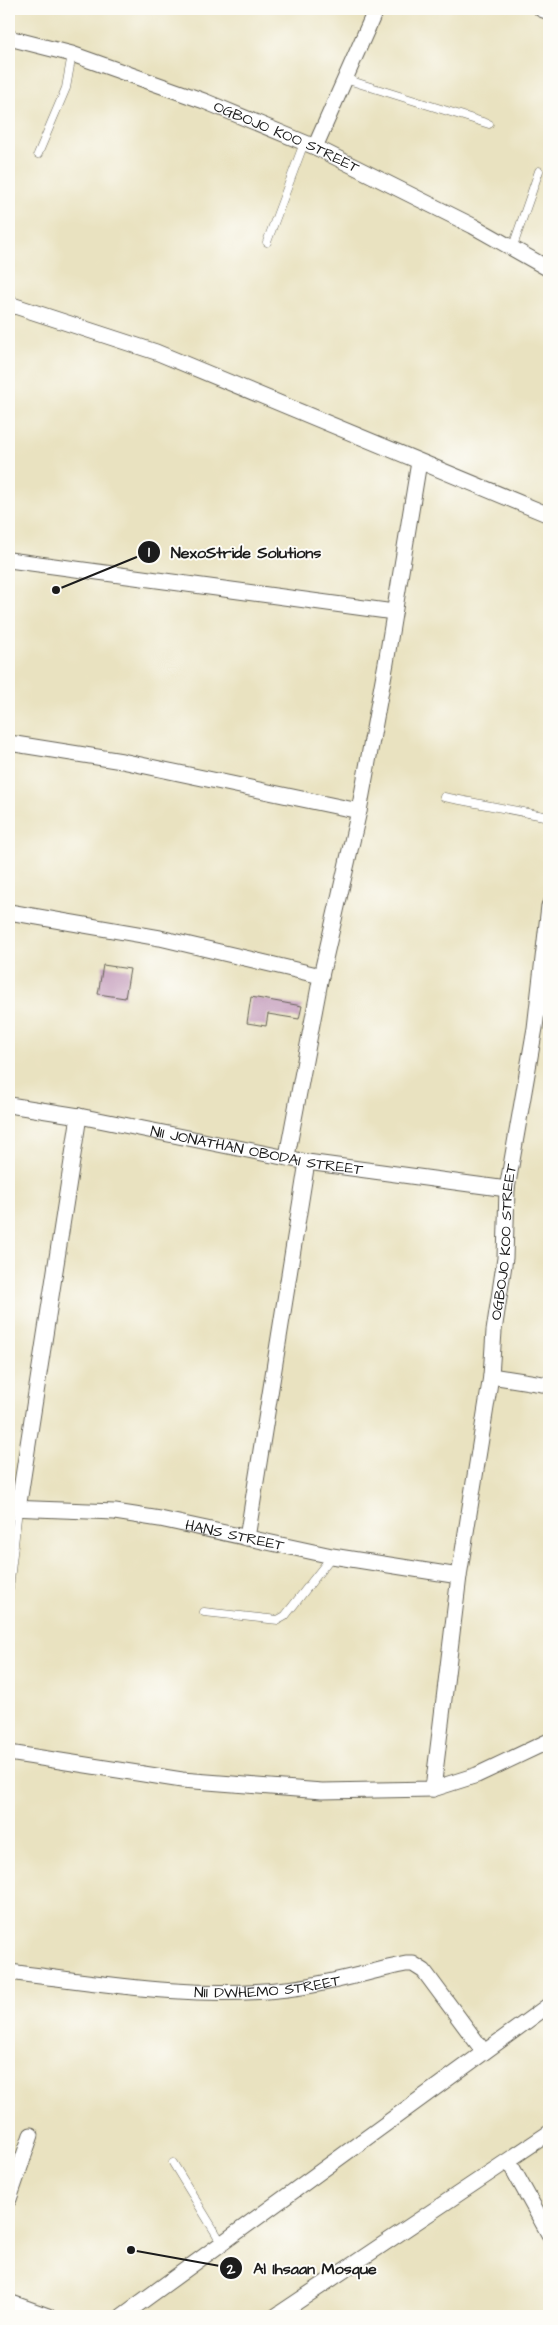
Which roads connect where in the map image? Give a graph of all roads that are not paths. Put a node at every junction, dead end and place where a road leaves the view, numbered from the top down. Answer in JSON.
{"nodes":[{"id":1,"x":376,"y":9,"type":"edge"},
{"id":2,"x":541,"y":9,"type":"edge"},
{"id":3,"x":549,"y":12,"type":"edge"},
{"id":4,"x":9,"y":38,"type":"edge"},
{"id":5,"x":72,"y":54,"type":"junction"},
{"id":6,"x":345,"y":79,"type":"junction"},
{"id":7,"x":489,"y":124,"type":"dead end"},
{"id":8,"x":310,"y":145,"type":"junction"},
{"id":9,"x":38,"y":154,"type":"dead end"},
{"id":10,"x":540,"y":171,"type":"dead end"},
{"id":11,"x":266,"y":242,"type":"dead end"},
{"id":12,"x":512,"y":248,"type":"junction"},
{"id":13,"x":549,"y":270,"type":"edge"},
{"id":14,"x":9,"y":306,"type":"edge"},
{"id":15,"x":419,"y":462,"type":"junction"},
{"id":16,"x":549,"y":515,"type":"edge"},
{"id":17,"x":9,"y":560,"type":"edge"},
{"id":18,"x":394,"y":612,"type":"junction"},
{"id":19,"x":9,"y":743,"type":"edge"},
{"id":20,"x":444,"y":797,"type":"dead end"},
{"id":21,"x":359,"y":811,"type":"junction"},
{"id":22,"x":549,"y":817,"type":"edge"},
{"id":23,"x":549,"y":906,"type":"edge"},
{"id":24,"x":9,"y":912,"type":"edge"},
{"id":25,"x":547,"y":940,"type":"edge"},
{"id":26,"x":321,"y":976,"type":"junction"},
{"id":27,"x":9,"y":1105,"type":"edge"},
{"id":28,"x":79,"y":1116,"type":"junction"},
{"id":29,"x":287,"y":1156,"type":"junction"},
{"id":30,"x":307,"y":1162,"type":"junction"},
{"id":31,"x":507,"y":1189,"type":"junction"},
{"id":32,"x":491,"y":1376,"type":"junction"},
{"id":33,"x":549,"y":1385,"type":"edge"},
{"id":34,"x":13,"y":1508,"type":"edge"},
{"id":35,"x":247,"y":1538,"type":"junction"},
{"id":36,"x":11,"y":1555,"type":"edge"},
{"id":37,"x":332,"y":1556,"type":"junction"},
{"id":38,"x":459,"y":1576,"type":"junction"},
{"id":39,"x":9,"y":1589,"type":"edge"},
{"id":40,"x":204,"y":1612,"type":"dead end"},
{"id":41,"x":549,"y":1741,"type":"edge"},
{"id":42,"x":9,"y":1753,"type":"edge"},
{"id":43,"x":433,"y":1789,"type":"junction"},
{"id":44,"x":9,"y":1972,"type":"edge"},
{"id":45,"x":549,"y":2005,"type":"edge"},
{"id":46,"x":484,"y":2052,"type":"junction"},
{"id":47,"x":549,"y":2133,"type":"edge"},
{"id":48,"x":31,"y":2135,"type":"dead end"},
{"id":49,"x":509,"y":2162,"type":"junction"},
{"id":50,"x":173,"y":2163,"type":"dead end"},
{"id":51,"x":9,"y":2199,"type":"edge"},
{"id":52,"x":549,"y":2234,"type":"edge"},
{"id":53,"x":223,"y":2245,"type":"junction"},
{"id":54,"x":9,"y":2302,"type":"edge"},
{"id":55,"x":48,"y":2316,"type":"edge"},
{"id":56,"x":122,"y":2316,"type":"edge"},
{"id":57,"x":276,"y":2316,"type":"edge"}],
"edges":[{"from":1,"to":6,"type":"street"},
{"from":2,"to":3,"type":"street"},
{"from":4,"to":5,"type":"street","name":"OGBOJO KOO STREET"},
{"from":5,"to":8,"type":"street","name":"OGBOJO KOO STREET"},
{"from":5,"to":9,"type":"lane"},
{"from":6,"to":7,"type":"lane"},
{"from":6,"to":8,"type":"street"},
{"from":8,"to":11,"type":"lane"},
{"from":8,"to":12,"type":"street","name":"OGBOJO KOO STREET"},
{"from":10,"to":12,"type":"lane"},
{"from":12,"to":13,"type":"street","name":"OGBOJO KOO STREET"},
{"from":14,"to":15,"type":"street"},
{"from":15,"to":16,"type":"street"},
{"from":15,"to":18,"type":"street"},
{"from":17,"to":18,"type":"street"},
{"from":18,"to":21,"type":"street"},
{"from":19,"to":21,"type":"street"},
{"from":20,"to":22,"type":"lane"},
{"from":21,"to":26,"type":"street"},
{"from":23,"to":25,"type":"street"},
{"from":24,"to":26,"type":"street"},
{"from":25,"to":31,"type":"street","name":"OGBOJO KOO STREET"},
{"from":26,"to":29,"type":"street"},
{"from":27,"to":28,"type":"street","name":"NII JONATHAN OBODAI STREET"},
{"from":28,"to":29,"type":"street","name":"NII JONATHAN OBODAI STREET"},
{"from":28,"to":34,"type":"street"},
{"from":29,"to":30,"type":"street","name":"NII JONATHAN OBODAI STREET"},
{"from":30,"to":31,"type":"street","name":"NII JONATHAN OBODAI STREET"},
{"from":30,"to":35,"type":"street"},
{"from":31,"to":32,"type":"street","name":"OGBOJO KOO STREET"},
{"from":32,"to":33,"type":"street"},
{"from":32,"to":38,"type":"street","name":"OGBOJO KOO STREET"},
{"from":34,"to":35,"type":"street","name":"HANS STREET"},
{"from":34,"to":36,"type":"lane"},
{"from":35,"to":37,"type":"street","name":"HANS STREET"},
{"from":36,"to":39,"type":"lane"},
{"from":37,"to":38,"type":"street","name":"HANS STREET"},
{"from":37,"to":40,"type":"lane"},
{"from":38,"to":43,"type":"street","name":"OGBOJO KOO STREET"},
{"from":41,"to":43,"type":"street"},
{"from":42,"to":43,"type":"street"},
{"from":44,"to":46,"type":"street","name":"NII DWHEMO STREET"},
{"from":45,"to":46,"type":"street"},
{"from":46,"to":53,"type":"street"},
{"from":47,"to":49,"type":"street"},
{"from":48,"to":51,"type":"street"},
{"from":49,"to":52,"type":"street"},
{"from":49,"to":57,"type":"street"},
{"from":50,"to":53,"type":"lane"},
{"from":53,"to":56,"type":"street"},
{"from":54,"to":55,"type":"street"}]}
